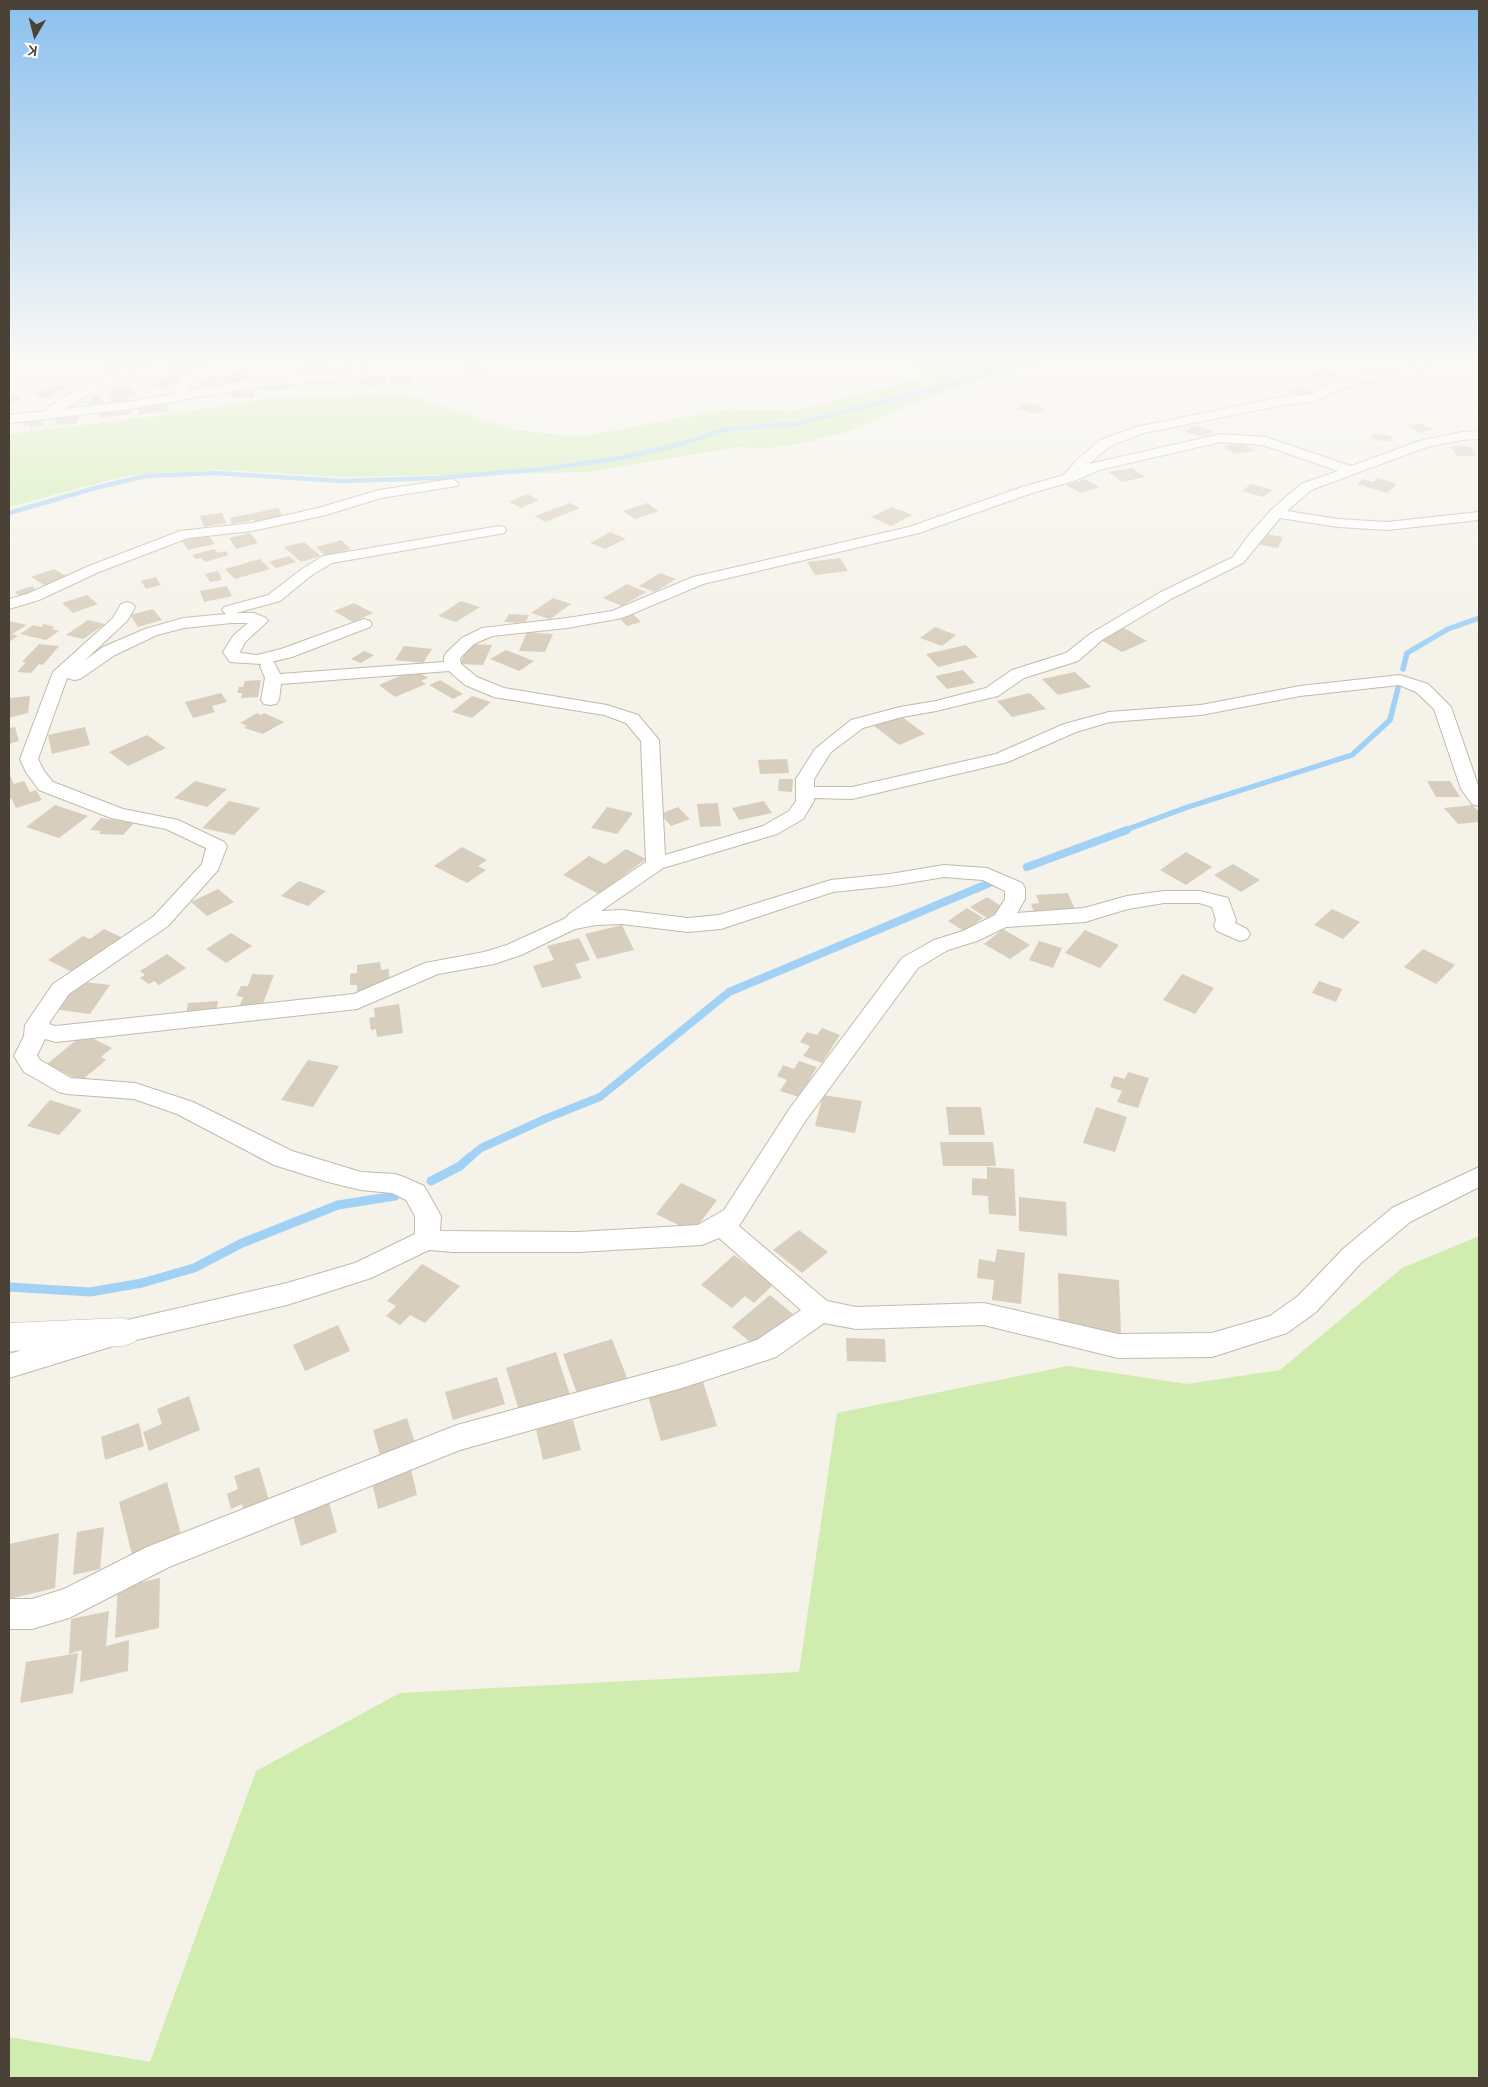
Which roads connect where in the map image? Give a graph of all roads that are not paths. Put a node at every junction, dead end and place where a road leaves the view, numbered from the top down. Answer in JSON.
{"nodes":[{"id":1,"x":1085,"y":460,"type":"edge"},
{"id":2,"x":1119,"y":460,"type":"edge"},
{"id":3,"x":1324,"y":460,"type":"edge"},
{"id":4,"x":1379,"y":460,"type":"edge"},
{"id":5,"x":1352,"y":470,"type":"junction"},
{"id":6,"x":1069,"y":478,"type":"junction"},
{"id":7,"x":452,"y":483,"type":"dead end"},
{"id":8,"x":1276,"y":513,"type":"junction"},
{"id":9,"x":1479,"y":516,"type":"edge"},
{"id":10,"x":499,"y":530,"type":"dead end"},
{"id":11,"x":9,"y":604,"type":"edge"},
{"id":12,"x":127,"y":607,"type":"dead end"},
{"id":13,"x":183,"y":623,"type":"junction"},
{"id":14,"x":364,"y":624,"type":"dead end"},
{"id":15,"x":265,"y":658,"type":"junction"},
{"id":16,"x":453,"y":666,"type":"junction"},
{"id":17,"x":273,"y":680,"type":"junction"},
{"id":18,"x":56,"y":686,"type":"junction"},
{"id":19,"x":270,"y":700,"type":"dead end"},
{"id":20,"x":805,"y":792,"type":"junction"},
{"id":21,"x":1479,"y":800,"type":"edge"},
{"id":22,"x":656,"y":864,"type":"junction"},
{"id":23,"x":1002,"y":920,"type":"junction"},
{"id":24,"x":569,"y":924,"type":"junction"},
{"id":25,"x":1240,"y":934,"type":"dead end"},
{"id":26,"x":36,"y":1025,"type":"junction"},
{"id":27,"x":18,"y":1052,"type":"edge"},
{"id":28,"x":1479,"y":1176,"type":"edge"},
{"id":29,"x":720,"y":1224,"type":"junction"},
{"id":30,"x":427,"y":1240,"type":"junction"},
{"id":31,"x":820,"y":1311,"type":"junction"},
{"id":32,"x":123,"y":1332,"type":"junction"},
{"id":33,"x":9,"y":1337,"type":"edge"},
{"id":34,"x":9,"y":1366,"type":"edge"},
{"id":35,"x":9,"y":1614,"type":"edge"}],
"edges":[{"from":1,"to":6,"type":"street"},
{"from":2,"to":6,"type":"street"},
{"from":3,"to":5,"type":"street"},
{"from":4,"to":5,"type":"street"},
{"from":5,"to":8,"type":"street"},
{"from":6,"to":16,"type":"street"},
{"from":7,"to":11,"type":"street"},
{"from":8,"to":9,"type":"street"},
{"from":8,"to":20,"type":"street"},
{"from":10,"to":13,"type":"street"},
{"from":12,"to":18,"type":"street"},
{"from":13,"to":15,"type":"street"},
{"from":13,"to":18,"type":"street"},
{"from":14,"to":15,"type":"street"},
{"from":15,"to":17,"type":"street"},
{"from":16,"to":17,"type":"street"},
{"from":16,"to":22,"type":"street"},
{"from":17,"to":19,"type":"street"},
{"from":18,"to":26,"type":"street"},
{"from":20,"to":21,"type":"street"},
{"from":20,"to":22,"type":"street"},
{"from":22,"to":24,"type":"street"},
{"from":23,"to":24,"type":"street"},
{"from":23,"to":25,"type":"street"},
{"from":23,"to":29,"type":"street"},
{"from":24,"to":26,"type":"street"},
{"from":26,"to":27,"type":"street"},
{"from":27,"to":30,"type":"street"},
{"from":28,"to":31,"type":"street"},
{"from":29,"to":30,"type":"street"},
{"from":29,"to":31,"type":"street"},
{"from":30,"to":32,"type":"street"},
{"from":31,"to":35,"type":"street"},
{"from":32,"to":33,"type":"street"},
{"from":32,"to":34,"type":"street"}]}
